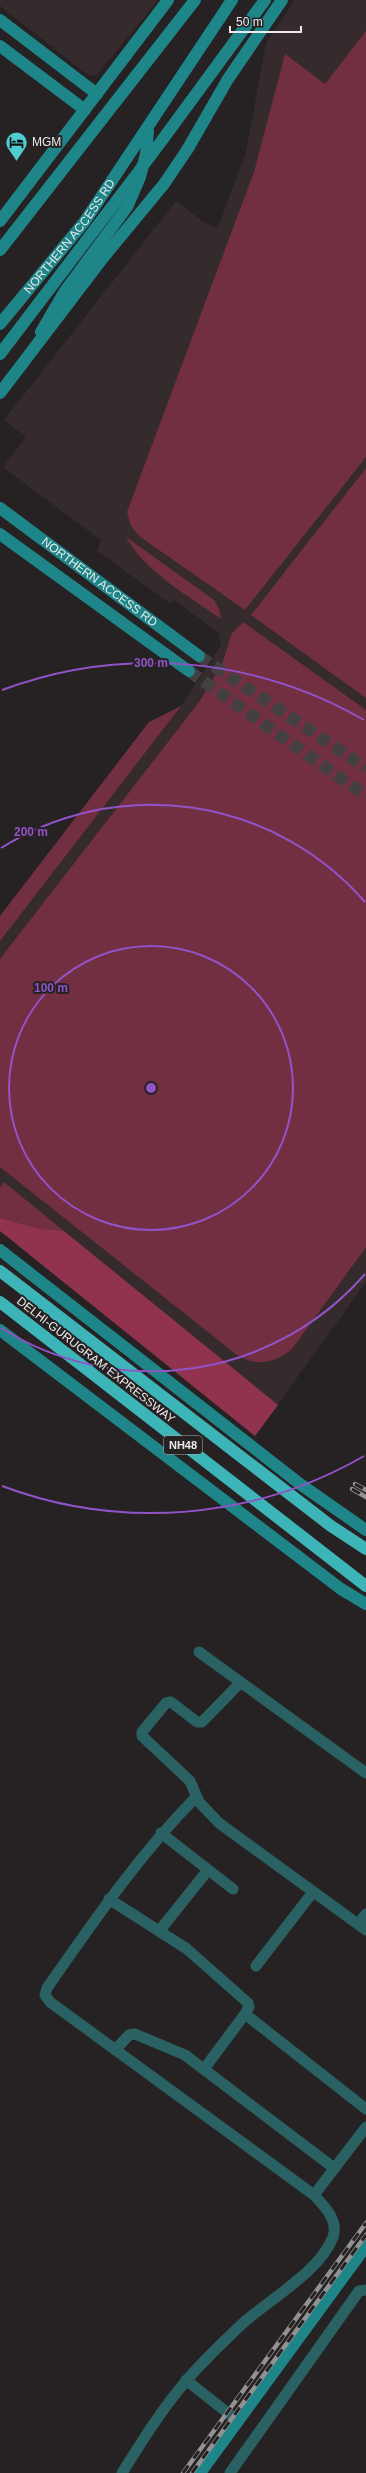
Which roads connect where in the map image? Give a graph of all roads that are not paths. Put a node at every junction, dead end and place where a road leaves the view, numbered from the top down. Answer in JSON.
{"nodes":[{"id":1,"x":168,"y":0,"type":"edge"},
{"id":2,"x":187,"y":0,"type":"edge"},
{"id":3,"x":195,"y":0,"type":"edge"},
{"id":4,"x":232,"y":0,"type":"edge"},
{"id":5,"x":265,"y":0,"type":"edge"},
{"id":6,"x":282,"y":0,"type":"edge"},
{"id":7,"x":0,"y":20,"type":"edge"},
{"id":8,"x":179,"y":20,"type":"junction"},
{"id":9,"x":0,"y":46,"type":"edge"},
{"id":10,"x":97,"y":94,"type":"junction"},
{"id":11,"x":84,"y":110,"type":"junction"},
{"id":12,"x":148,"y":128,"type":"junction"},
{"id":13,"x":0,"y":220,"type":"edge"},
{"id":14,"x":0,"y":250,"type":"edge"},
{"id":15,"x":0,"y":324,"type":"edge"},
{"id":16,"x":0,"y":354,"type":"edge"},
{"id":17,"x":24,"y":361,"type":"junction"},
{"id":18,"x":0,"y":393,"type":"edge"},
{"id":19,"x":0,"y":508,"type":"edge"},
{"id":20,"x":0,"y":534,"type":"edge"},
{"id":21,"x":199,"y":656,"type":"tunnel mouth"},
{"id":22,"x":189,"y":671,"type":"tunnel mouth"},
{"id":23,"x":0,"y":1250,"type":"edge"},
{"id":24,"x":0,"y":1272,"type":"edge"},
{"id":25,"x":0,"y":1302,"type":"edge"},
{"id":26,"x":0,"y":1330,"type":"edge"},
{"id":27,"x":366,"y":1530,"type":"edge"},
{"id":28,"x":366,"y":1549,"type":"edge"},
{"id":29,"x":366,"y":1586,"type":"edge"},
{"id":30,"x":366,"y":1604,"type":"edge"},
{"id":31,"x":199,"y":1652,"type":"dead end"},
{"id":32,"x":241,"y":1682,"type":"junction"},
{"id":33,"x":366,"y":1773,"type":"edge"},
{"id":34,"x":196,"y":1797,"type":"junction"},
{"id":35,"x":161,"y":1833,"type":"junction"},
{"id":36,"x":208,"y":1870,"type":"junction"},
{"id":37,"x":233,"y":1889,"type":"dead end"},
{"id":38,"x":313,"y":1892,"type":"junction"},
{"id":39,"x":109,"y":1899,"type":"junction"},
{"id":40,"x":366,"y":1914,"type":"edge"},
{"id":41,"x":362,"y":1927,"type":"edge"},
{"id":42,"x":160,"y":1930,"type":"junction"},
{"id":43,"x":256,"y":1966,"type":"dead end"},
{"id":44,"x":245,"y":2014,"type":"junction"},
{"id":45,"x":115,"y":2050,"type":"junction"},
{"id":46,"x":204,"y":2069,"type":"junction"},
{"id":47,"x":366,"y":2109,"type":"edge"},
{"id":48,"x":366,"y":2127,"type":"edge"},
{"id":49,"x":334,"y":2168,"type":"junction"},
{"id":50,"x":314,"y":2195,"type":"junction"},
{"id":51,"x":366,"y":2246,"type":"edge"},
{"id":52,"x":366,"y":2290,"type":"edge"},
{"id":53,"x":186,"y":2380,"type":"junction"},
{"id":54,"x":238,"y":2421,"type":"junction"},
{"id":55,"x":122,"y":2473,"type":"edge"},
{"id":56,"x":200,"y":2473,"type":"edge"},
{"id":57,"x":230,"y":2473,"type":"edge"}],
"edges":[{"from":1,"to":10,"type":"main road"},
{"from":2,"to":8,"type":"main road"},
{"from":3,"to":8,"type":"main road"},
{"from":4,"to":12,"type":"main road","name":"NORTHERN ACCESS RD"},
{"from":5,"to":16,"type":"main road","bridge":true},
{"from":6,"to":17,"type":"main road"},
{"from":7,"to":10,"type":"main road"},
{"from":8,"to":14,"type":"main road"},
{"from":9,"to":11,"type":"main road"},
{"from":10,"to":11,"type":"main road"},
{"from":11,"to":13,"type":"main road"},
{"from":12,"to":15,"type":"main road","name":"NORTHERN ACCESS RD"},
{"from":12,"to":17,"type":"main road"},
{"from":17,"to":18,"type":"main road"},
{"from":19,"to":21,"type":"main road","name":"NORTHERN ACCESS RD"},
{"from":20,"to":22,"type":"main road","name":"NORTHERN ACCESS RD"},
{"from":23,"to":27,"type":"main road"},
{"from":24,"to":28,"type":"highway","name":"DELHI-GURUGRAM EXPRESSWAY","number":"NH48"},
{"from":25,"to":29,"type":"highway","name":"DELHI-GURUGRAM EXPRESSWAY","number":"NH48"},
{"from":26,"to":30,"type":"main road"},
{"from":31,"to":32,"type":"street"},
{"from":32,"to":33,"type":"street"},
{"from":32,"to":34,"type":"street"},
{"from":34,"to":35,"type":"street"},
{"from":34,"to":38,"type":"street"},
{"from":35,"to":36,"type":"street"},
{"from":35,"to":39,"type":"street"},
{"from":36,"to":37,"type":"street"},
{"from":36,"to":42,"type":"street"},
{"from":38,"to":41,"type":"street"},
{"from":38,"to":43,"type":"street"},
{"from":39,"to":42,"type":"street"},
{"from":39,"to":45,"type":"street"},
{"from":40,"to":41,"type":"street"},
{"from":42,"to":44,"type":"street"},
{"from":44,"to":46,"type":"street"},
{"from":44,"to":47,"type":"street"},
{"from":45,"to":46,"type":"street"},
{"from":45,"to":50,"type":"street"},
{"from":46,"to":49,"type":"street"},
{"from":48,"to":49,"type":"street"},
{"from":49,"to":50,"type":"street"},
{"from":50,"to":53,"type":"street"},
{"from":51,"to":54,"type":"main road"},
{"from":52,"to":57,"type":"street"},
{"from":53,"to":54,"type":"street"},
{"from":53,"to":55,"type":"street"},
{"from":54,"to":56,"type":"main road"}]}
